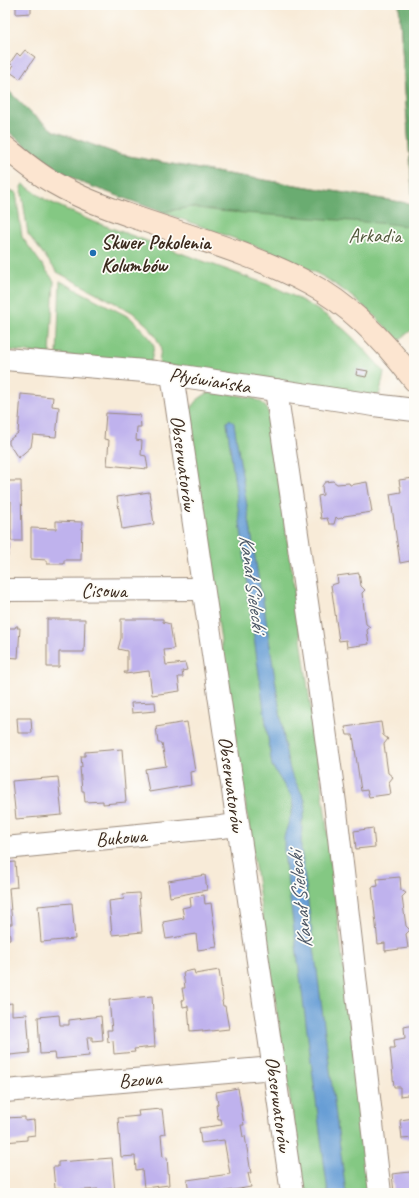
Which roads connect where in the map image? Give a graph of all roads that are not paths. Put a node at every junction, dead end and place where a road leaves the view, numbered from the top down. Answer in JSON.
{"nodes":[{"id":1,"x":5,"y":146,"type":"edge"},
{"id":2,"x":5,"y":359,"type":"edge"},
{"id":3,"x":172,"y":374,"type":"junction"},
{"id":4,"x":414,"y":380,"type":"edge"},
{"id":5,"x":276,"y":390,"type":"junction"},
{"id":6,"x":414,"y":410,"type":"edge"},
{"id":7,"x":203,"y":589,"type":"junction"},
{"id":8,"x":5,"y":590,"type":"edge"},
{"id":9,"x":237,"y":825,"type":"junction"},
{"id":10,"x":5,"y":848,"type":"edge"},
{"id":11,"x":274,"y":1068,"type":"junction"},
{"id":12,"x":5,"y":1091,"type":"edge"},
{"id":13,"x":292,"y":1193,"type":"edge"},
{"id":14,"x":380,"y":1193,"type":"edge"}],
"edges":[{"from":1,"to":4,"type":"street"},
{"from":2,"to":3,"type":"street","name":"Płyćwiańska"},
{"from":3,"to":5,"type":"street","name":"Płyćwiańska"},
{"from":3,"to":7,"type":"street","name":"Obserwatorów"},
{"from":5,"to":6,"type":"street","name":"Płyćwiańska"},
{"from":5,"to":14,"type":"street"},
{"from":7,"to":8,"type":"street","name":"Cisowa"},
{"from":7,"to":9,"type":"street","name":"Obserwatorów"},
{"from":9,"to":10,"type":"street","name":"Bukowa"},
{"from":9,"to":11,"type":"street","name":"Obserwatorów"},
{"from":11,"to":12,"type":"street","name":"Bzowa"},
{"from":11,"to":13,"type":"street","name":"Obserwatorów"}]}
